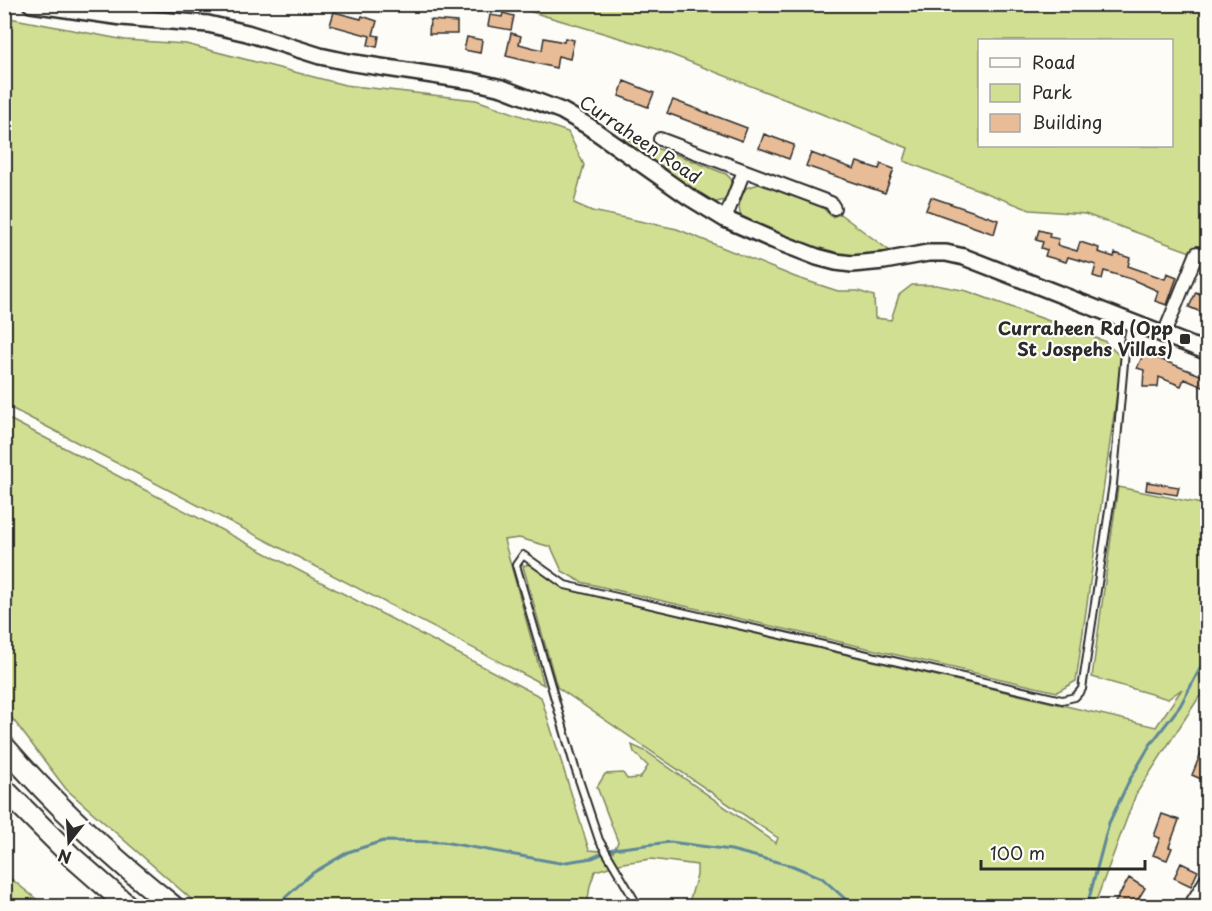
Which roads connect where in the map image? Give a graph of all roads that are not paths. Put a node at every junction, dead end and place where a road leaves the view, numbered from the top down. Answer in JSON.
{"nodes":[{"id":1,"x":30,"y":4,"type":"edge"},
{"id":2,"x":660,"y":139,"type":"dead end"},
{"id":3,"x":744,"y":171,"type":"junction"},
{"id":4,"x":834,"y":208,"type":"dead end"},
{"id":5,"x":724,"y":219,"type":"junction"},
{"id":6,"x":1197,"y":253,"type":"dead end"},
{"id":7,"x":1131,"y":321,"type":"junction"},
{"id":8,"x":1164,"y":334,"type":"junction"},
{"id":9,"x":1208,"y":352,"type":"edge"},
{"id":10,"x":4,"y":746,"type":"edge"},
{"id":11,"x":4,"y":789,"type":"edge"},
{"id":12,"x":1208,"y":877,"type":"edge"},
{"id":13,"x":128,"y":906,"type":"edge"},
{"id":14,"x":173,"y":906,"type":"edge"},
{"id":15,"x":638,"y":906,"type":"edge"},
{"id":16,"x":1190,"y":906,"type":"edge"}],
"edges":[{"from":1,"to":5,"type":"street","name":"Curraheen Road"},
{"from":2,"to":3,"type":"street"},
{"from":3,"to":4,"type":"street"},
{"from":3,"to":5,"type":"street"},
{"from":5,"to":7,"type":"street","name":"Curraheen Road"},
{"from":6,"to":8,"type":"street"},
{"from":7,"to":8,"type":"street","name":"Curraheen Road"},
{"from":7,"to":15,"type":"lane"},
{"from":8,"to":9,"type":"street","name":"Curraheen Road"},
{"from":10,"to":14,"type":"highway"},
{"from":11,"to":13,"type":"highway"},
{"from":12,"to":16,"type":"street"}]}
